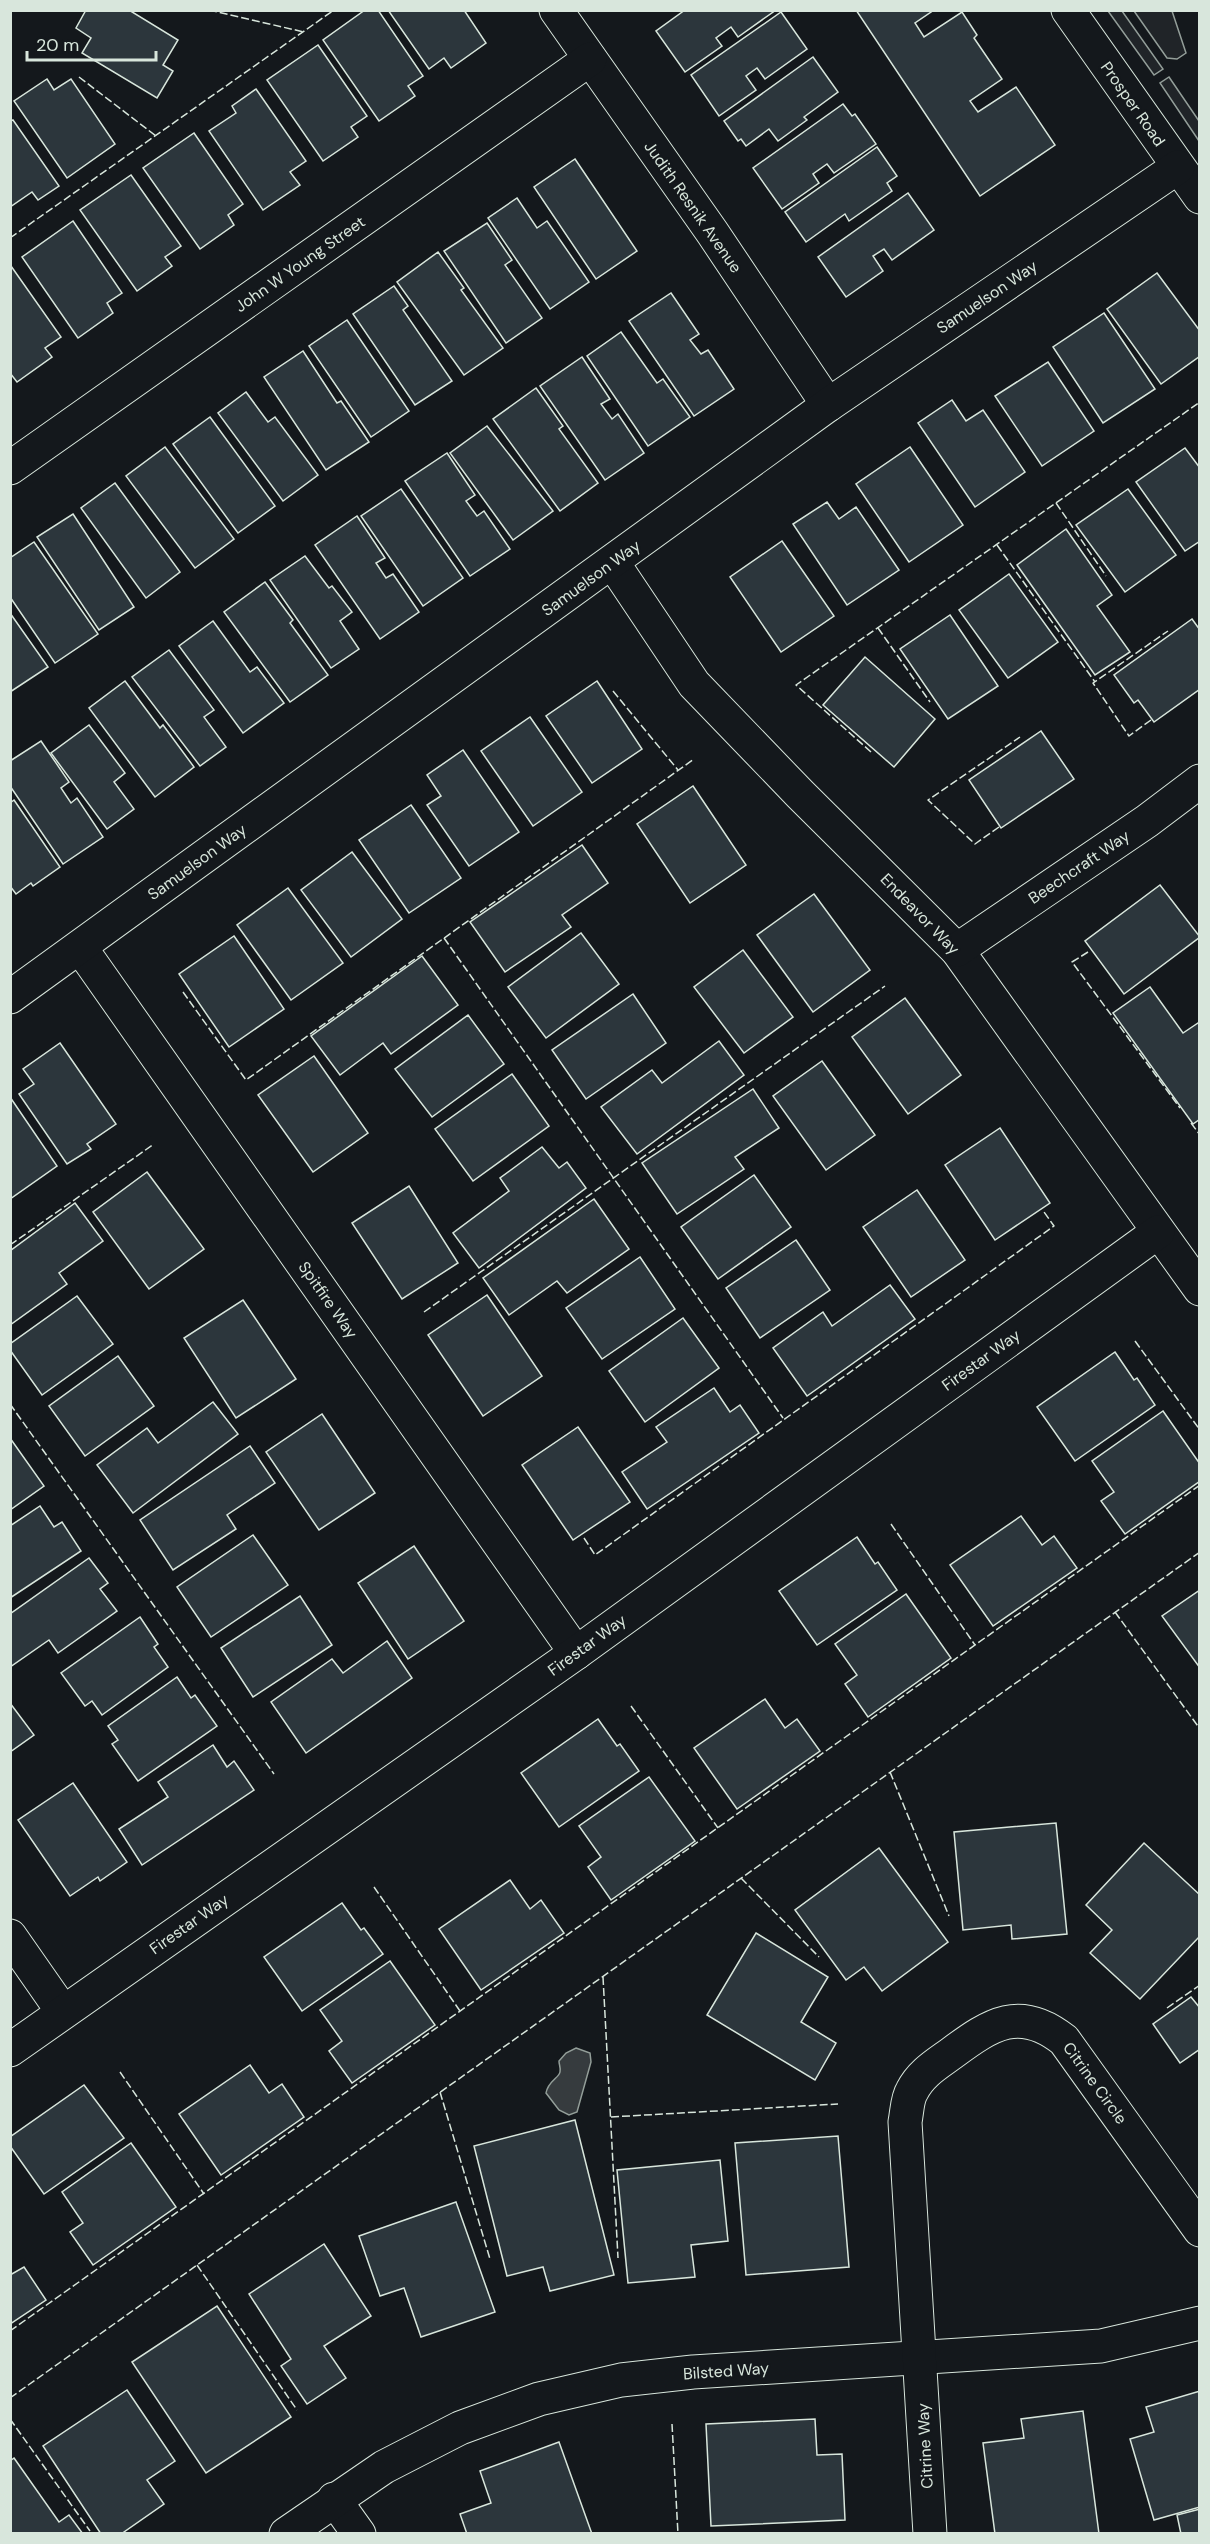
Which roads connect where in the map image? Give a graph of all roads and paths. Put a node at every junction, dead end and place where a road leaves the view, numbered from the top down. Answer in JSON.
{"nodes":[{"id":1,"x":556,"y":10,"type":"edge"},
{"id":2,"x":1068,"y":10,"type":"edge"},
{"id":3,"x":590,"y":59,"type":"junction"},
{"id":4,"x":1178,"y":167,"type":"junction"},
{"id":5,"x":1200,"y":197,"type":"edge"},
{"id":6,"x":828,"y":405,"type":"junction"},
{"id":7,"x":10,"y":468,"type":"edge"},
{"id":8,"x":613,"y":562,"type":"junction"},
{"id":9,"x":1200,"y":781,"type":"edge"},
{"id":10,"x":80,"y":947,"type":"junction"},
{"id":11,"x":957,"y":950,"type":"junction"},
{"id":12,"x":10,"y":997,"type":"edge"},
{"id":13,"x":1158,"y":1232,"type":"junction"},
{"id":14,"x":1200,"y":1288,"type":"edge"},
{"id":15,"x":576,"y":1653,"type":"junction"},
{"id":16,"x":10,"y":1936,"type":"edge"},
{"id":17,"x":63,"y":2012,"type":"junction"},
{"id":18,"x":10,"y":2050,"type":"edge"},
{"id":19,"x":1200,"y":2230,"type":"edge"},
{"id":20,"x":1200,"y":2323,"type":"edge"},
{"id":21,"x":920,"y":2359,"type":"junction"},
{"id":22,"x":334,"y":2499,"type":"junction"},
{"id":23,"x":286,"y":2534,"type":"edge"},
{"id":24,"x":358,"y":2534,"type":"edge"},
{"id":25,"x":930,"y":2534,"type":"edge"}],
"edges":[{"from":1,"to":3,"type":"street","name":"Judith Resnik Avenue"},
{"from":2,"to":4,"type":"street","name":"Prosper Road"},
{"from":3,"to":6,"type":"street","name":"Judith Resnik Avenue"},
{"from":3,"to":7,"type":"street","name":"John W Young Street"},
{"from":4,"to":5,"type":"street","name":"Prosper Road"},
{"from":4,"to":6,"type":"street","name":"Samuelson Way"},
{"from":6,"to":8,"type":"street","name":"Samuelson Way"},
{"from":8,"to":10,"type":"street","name":"Samuelson Way"},
{"from":8,"to":11,"type":"street","name":"Endeavor Way"},
{"from":9,"to":11,"type":"street","name":"Beechcraft Way"},
{"from":10,"to":12,"type":"street","name":"Samuelson Way"},
{"from":10,"to":15,"type":"street","name":"Spitfire Way"},
{"from":11,"to":13,"type":"street","name":"Endeavor Way"},
{"from":13,"to":14,"type":"street","name":"Endeavor Way"},
{"from":13,"to":15,"type":"street","name":"Firestar Way"},
{"from":15,"to":17,"type":"street","name":"Firestar Way"},
{"from":16,"to":17,"type":"street"},
{"from":17,"to":18,"type":"street","name":"Firestar Way"},
{"from":19,"to":21,"type":"street","name":"Citrine Circle"},
{"from":20,"to":21,"type":"street","name":"Bilsted Way"},
{"from":21,"to":22,"type":"street","name":"Bilsted Way"},
{"from":21,"to":25,"type":"street","name":"Citrine Way"},
{"from":22,"to":23,"type":"street","name":"Bilsted Way"},
{"from":22,"to":24,"type":"street"}]}
